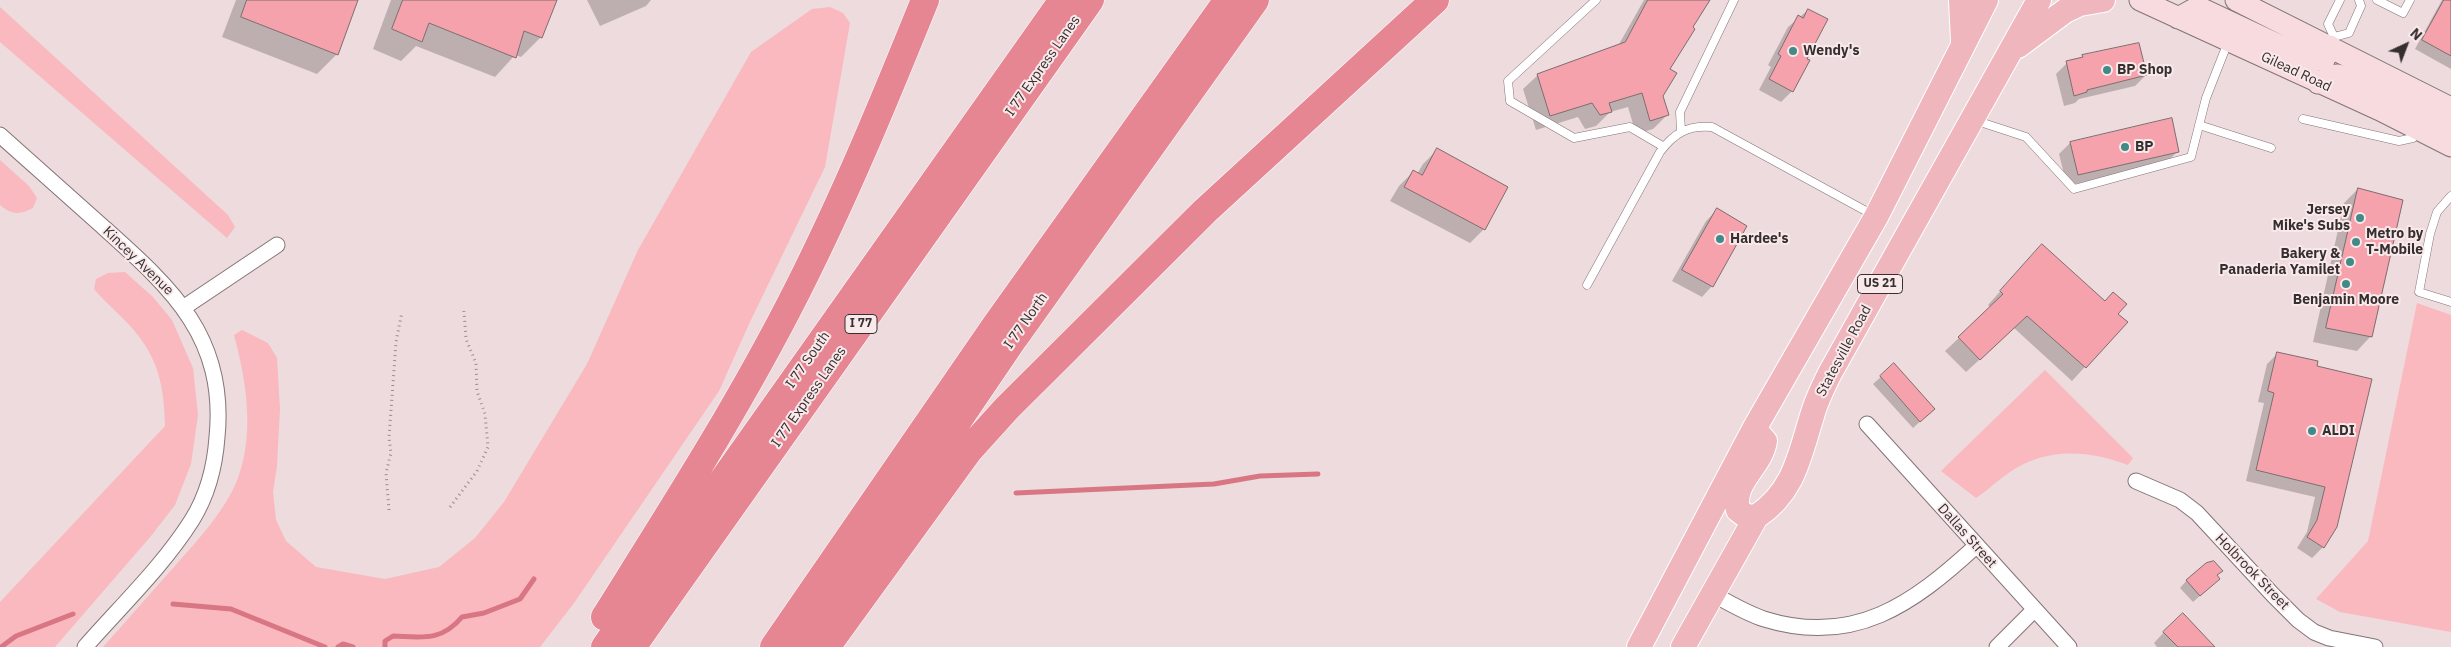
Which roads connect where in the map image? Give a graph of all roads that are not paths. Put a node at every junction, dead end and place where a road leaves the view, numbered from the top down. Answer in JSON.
{"nodes":[{"id":1,"x":925,"y":0,"type":"edge"},
{"id":2,"x":1063,"y":0,"type":"edge"},
{"id":3,"x":1090,"y":0,"type":"edge"},
{"id":4,"x":1228,"y":0,"type":"edge"},
{"id":5,"x":1255,"y":0,"type":"edge"},
{"id":6,"x":1435,"y":0,"type":"edge"},
{"id":7,"x":1596,"y":0,"type":"edge"},
{"id":8,"x":1734,"y":0,"type":"edge"},
{"id":9,"x":1961,"y":0,"type":"edge"},
{"id":10,"x":1986,"y":0,"type":"edge"},
{"id":11,"x":2039,"y":0,"type":"edge"},
{"id":12,"x":2103,"y":0,"type":"edge"},
{"id":13,"x":2140,"y":0,"type":"edge"},
{"id":14,"x":2236,"y":0,"type":"edge"},
{"id":15,"x":2340,"y":0,"type":"edge"},
{"id":16,"x":2359,"y":0,"type":"edge"},
{"id":17,"x":2377,"y":0,"type":"edge"},
{"id":18,"x":2410,"y":0,"type":"edge"},
{"id":19,"x":2178,"y":18,"type":"junction"},
{"id":20,"x":2228,"y":41,"type":"junction"},
{"id":21,"x":2332,"y":41,"type":"junction"},
{"id":22,"x":1964,"y":43,"type":"junction"},
{"id":23,"x":2013,"y":50,"type":"junction"},
{"id":24,"x":2318,"y":83,"type":"junction"},
{"id":25,"x":2451,"y":108,"type":"edge"},
{"id":26,"x":1972,"y":119,"type":"junction"},
{"id":27,"x":2303,"y":119,"type":"dead end"},
{"id":28,"x":2199,"y":125,"type":"junction"},
{"id":29,"x":2451,"y":126,"type":"edge"},
{"id":30,"x":1681,"y":132,"type":"junction"},
{"id":31,"x":2415,"y":133,"type":"junction"},
{"id":32,"x":0,"y":136,"type":"edge"},
{"id":33,"x":2451,"y":146,"type":"edge"},
{"id":34,"x":1664,"y":147,"type":"junction"},
{"id":35,"x":2271,"y":148,"type":"dead end"},
{"id":36,"x":2451,"y":196,"type":"edge"},
{"id":37,"x":1876,"y":217,"type":"junction"},
{"id":38,"x":278,"y":246,"type":"dead end"},
{"id":39,"x":1587,"y":285,"type":"dead end"},
{"id":40,"x":2451,"y":302,"type":"edge"},
{"id":41,"x":183,"y":308,"type":"junction"},
{"id":42,"x":1866,"y":424,"type":"dead end"},
{"id":43,"x":1754,"y":430,"type":"junction"},
{"id":44,"x":2136,"y":482,"type":"dead end"},
{"id":45,"x":1756,"y":517,"type":"junction"},
{"id":46,"x":1976,"y":546,"type":"junction"},
{"id":47,"x":1713,"y":594,"type":"junction"},
{"id":48,"x":2034,"y":610,"type":"junction"},
{"id":49,"x":85,"y":647,"type":"edge"},
{"id":50,"x":586,"y":647,"type":"edge"},
{"id":51,"x":604,"y":647,"type":"edge"},
{"id":52,"x":632,"y":647,"type":"edge"},
{"id":53,"x":774,"y":647,"type":"edge"},
{"id":54,"x":804,"y":647,"type":"edge"},
{"id":55,"x":826,"y":647,"type":"edge"},
{"id":56,"x":1639,"y":647,"type":"edge"},
{"id":57,"x":1683,"y":647,"type":"edge"},
{"id":58,"x":1997,"y":647,"type":"edge"},
{"id":59,"x":2069,"y":647,"type":"edge"},
{"id":60,"x":2375,"y":647,"type":"edge"}],
"edges":[{"from":1,"to":50,"type":"highway"},
{"from":2,"to":51,"type":"highway","name":"I 77 South","number":"I 77"},
{"from":3,"to":52,"type":"highway","name":"I 77 Express Lanes","number":"I 77"},
{"from":4,"to":53,"type":"highway"},
{"from":5,"to":54,"type":"highway","name":"I 77 North"},
{"from":6,"to":55,"type":"highway"},
{"from":7,"to":34,"type":"lane"},
{"from":8,"to":30,"type":"lane"},
{"from":9,"to":22,"type":"main road"},
{"from":10,"to":22,"type":"main road","number":"US 21"},
{"from":11,"to":23,"type":"main road","name":"Statesville Road","number":"US 21"},
{"from":12,"to":23,"type":"main road"},
{"from":13,"to":19,"type":"main road","name":"Gilead Road"},
{"from":14,"to":21,"type":"main road"},
{"from":15,"to":21,"type":"lane"},
{"from":16,"to":21,"type":"lane"},
{"from":17,"to":18,"type":"lane"},
{"from":19,"to":20,"type":"main road","name":"Gilead Road"},
{"from":19,"to":21,"type":"main road"},
{"from":20,"to":24,"type":"main road","name":"Gilead Road"},
{"from":20,"to":28,"type":"lane"},
{"from":21,"to":25,"type":"main road"},
{"from":22,"to":37,"type":"main road","number":"US 21"},
{"from":23,"to":26,"type":"main road","name":"Statesville Road","number":"US 21"},
{"from":24,"to":29,"type":"main road"},
{"from":24,"to":31,"type":"main road","name":"Gilead Road"},
{"from":26,"to":28,"type":"lane"},
{"from":26,"to":45,"type":"main road","name":"Statesville Road","number":"US 21"},
{"from":27,"to":31,"type":"lane"},
{"from":28,"to":35,"type":"lane"},
{"from":30,"to":34,"type":"lane"},
{"from":30,"to":37,"type":"lane"},
{"from":31,"to":33,"type":"main road","name":"Gilead Road"},
{"from":32,"to":41,"type":"street","name":"Kincey Avenue"},
{"from":34,"to":39,"type":"lane"},
{"from":36,"to":40,"type":"lane"},
{"from":37,"to":43,"type":"main road","number":"US 21"},
{"from":38,"to":41,"type":"street"},
{"from":41,"to":49,"type":"street","name":"Kincey Avenue"},
{"from":42,"to":46,"type":"street","name":"Dallas Street"},
{"from":43,"to":45,"type":"main road"},
{"from":43,"to":56,"type":"main road","number":"US 21"},
{"from":44,"to":60,"type":"street","name":"Holbrook Street"},
{"from":45,"to":47,"type":"main road","name":"Statesville Road","number":"US 21"},
{"from":46,"to":47,"type":"street"},
{"from":46,"to":48,"type":"street","name":"Dallas Street"},
{"from":47,"to":57,"type":"main road","name":"Statesville Road","number":"US 21"},
{"from":48,"to":58,"type":"street"},
{"from":48,"to":59,"type":"street","name":"Dallas Street"}]}
